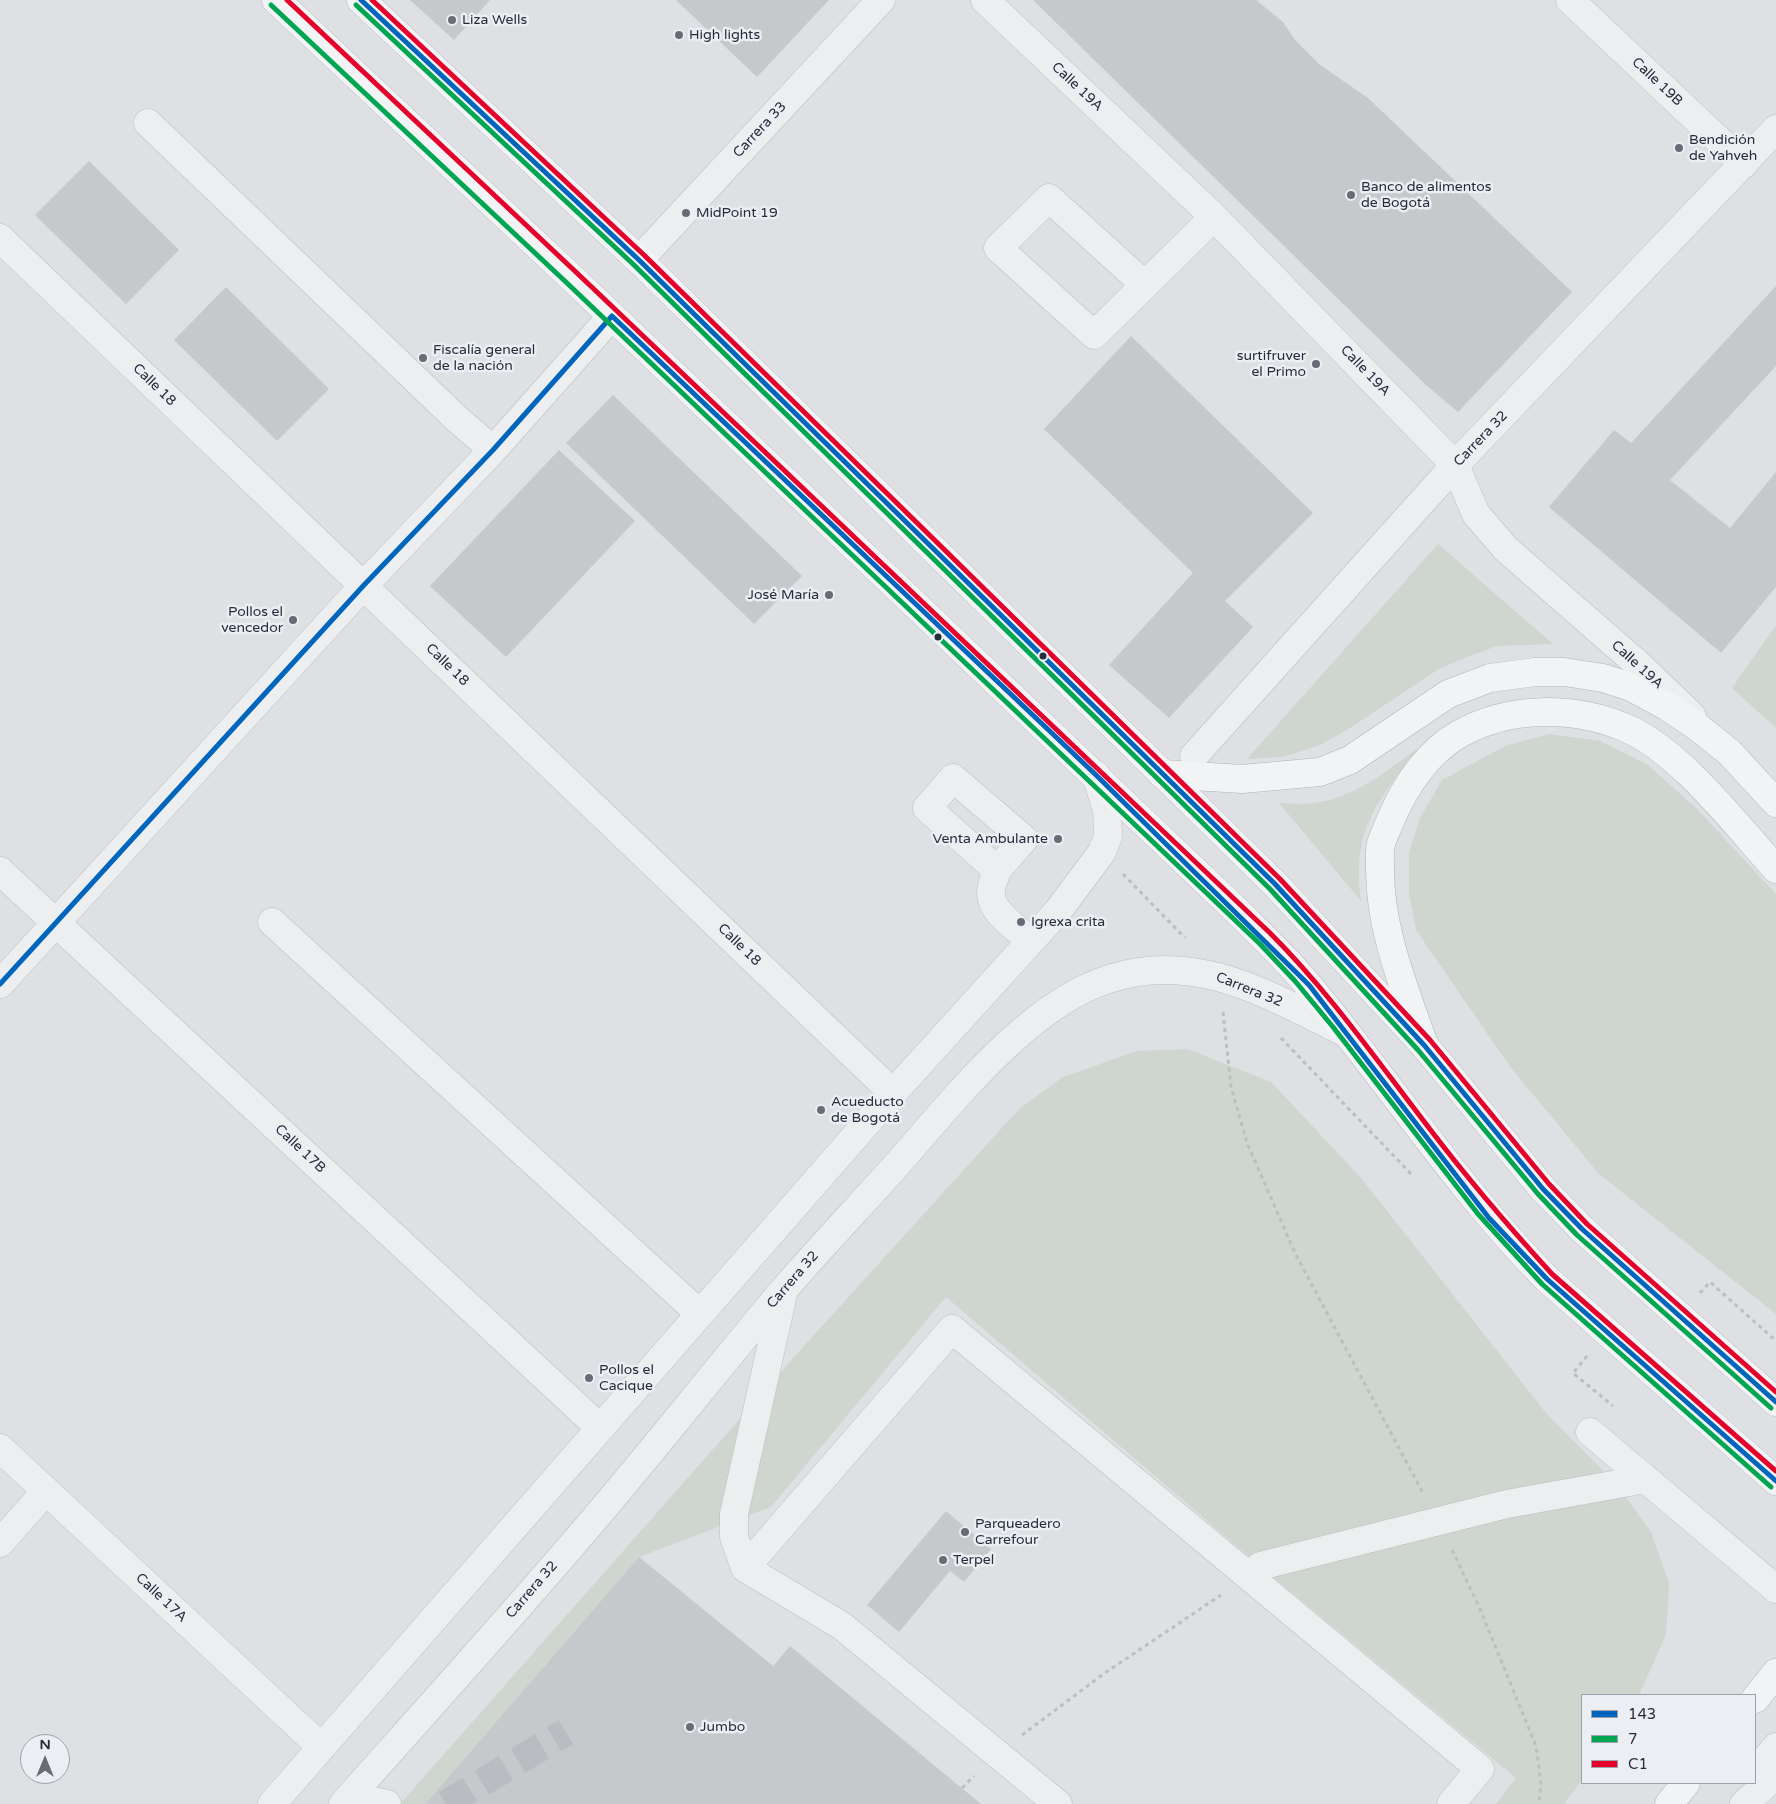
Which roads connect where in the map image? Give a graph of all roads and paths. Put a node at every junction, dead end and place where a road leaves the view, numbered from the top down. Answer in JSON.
{"nodes":[{"id":1,"x":276,"y":0,"type":"edge"},
{"id":2,"x":361,"y":0,"type":"edge"},
{"id":3,"x":881,"y":0,"type":"edge"},
{"id":4,"x":985,"y":0,"type":"edge"},
{"id":5,"x":1570,"y":0,"type":"edge"},
{"id":6,"x":148,"y":123,"type":"dead end"},
{"id":7,"x":1776,"y":129,"type":"edge"},
{"id":8,"x":1744,"y":164,"type":"junction"},
{"id":9,"x":1214,"y":216,"type":"junction"},
{"id":10,"x":0,"y":238,"type":"edge"},
{"id":11,"x":639,"y":260,"type":"junction"},
{"id":12,"x":1144,"y":284,"type":"junction"},
{"id":13,"x":612,"y":316,"type":"junction"},
{"id":14,"x":493,"y":450,"type":"junction"},
{"id":15,"x":1456,"y":465,"type":"junction"},
{"id":16,"x":364,"y":585,"type":"junction"},
{"id":17,"x":1729,"y":752,"type":"junction"},
{"id":18,"x":1194,"y":756,"type":"dead end"},
{"id":19,"x":1162,"y":774,"type":"junction"},
{"id":20,"x":1096,"y":775,"type":"junction"},
{"id":21,"x":1776,"y":803,"type":"edge"},
{"id":22,"x":1102,"y":852,"type":"junction"},
{"id":23,"x":1776,"y":869,"type":"edge"},
{"id":24,"x":0,"y":870,"type":"edge"},
{"id":25,"x":997,"y":870,"type":"dead end"},
{"id":26,"x":272,"y":922,"type":"dead end"},
{"id":27,"x":56,"y":923,"type":"junction"},
{"id":28,"x":1031,"y":940,"type":"junction"},
{"id":29,"x":1188,"y":942,"type":"dead end"},
{"id":30,"x":1221,"y":976,"type":"junction"},
{"id":31,"x":0,"y":984,"type":"edge"},
{"id":32,"x":1276,"y":1033,"type":"dead end"},
{"id":33,"x":1346,"y":1033,"type":"junction"},
{"id":34,"x":1424,"y":1045,"type":"junction"},
{"id":35,"x":893,"y":1093,"type":"junction"},
{"id":36,"x":1418,"y":1181,"type":"dead end"},
{"id":37,"x":784,"y":1290,"type":"junction"},
{"id":38,"x":1699,"y":1294,"type":"dead end"},
{"id":39,"x":700,"y":1314,"type":"junction"},
{"id":40,"x":1776,"y":1341,"type":"edge"},
{"id":41,"x":1590,"y":1352,"type":"dead end"},
{"id":42,"x":1776,"y":1402,"type":"edge"},
{"id":43,"x":1616,"y":1410,"type":"dead end"},
{"id":44,"x":600,"y":1428,"type":"junction"},
{"id":45,"x":1590,"y":1432,"type":"dead end"},
{"id":46,"x":0,"y":1448,"type":"edge"},
{"id":47,"x":1646,"y":1479,"type":"junction"},
{"id":48,"x":1776,"y":1481,"type":"edge"},
{"id":49,"x":46,"y":1491,"type":"junction"},
{"id":50,"x":1438,"y":1522,"type":"junction"},
{"id":51,"x":0,"y":1543,"type":"edge"},
{"id":52,"x":745,"y":1568,"type":"junction"},
{"id":53,"x":1249,"y":1576,"type":"junction"},
{"id":54,"x":1776,"y":1589,"type":"edge"},
{"id":55,"x":1776,"y":1673,"type":"edge"},
{"id":56,"x":1756,"y":1698,"type":"edge"},
{"id":57,"x":1776,"y":1747,"type":"edge"},
{"id":58,"x":321,"y":1748,"type":"junction"},
{"id":59,"x":997,"y":1753,"type":"junction"},
{"id":60,"x":1756,"y":1771,"type":"edge"},
{"id":61,"x":1776,"y":1775,"type":"edge"},
{"id":62,"x":1685,"y":1784,"type":"edge"},
{"id":63,"x":1745,"y":1784,"type":"edge"},
{"id":64,"x":962,"y":1788,"type":"dead end"},
{"id":65,"x":346,"y":1800,"type":"edge"},
{"id":66,"x":272,"y":1804,"type":"edge"},
{"id":67,"x":387,"y":1804,"type":"edge"},
{"id":68,"x":1058,"y":1804,"type":"edge"},
{"id":69,"x":1451,"y":1804,"type":"edge"},
{"id":70,"x":1539,"y":1804,"type":"edge"},
{"id":71,"x":1669,"y":1804,"type":"edge"},
{"id":72,"x":1728,"y":1804,"type":"edge"},
{"id":73,"x":1744,"y":1804,"type":"edge"}],
"edges":[{"from":1,"to":13,"type":"main road"},
{"from":2,"to":11,"type":"main road"},
{"from":3,"to":11,"type":"street","name":"Carrera 33"},
{"from":4,"to":9,"type":"street","name":"Calle 19A"},
{"from":5,"to":8,"type":"street","name":"Calle 19B"},
{"from":6,"to":14,"type":"street"},
{"from":7,"to":8,"type":"street","name":"Carrera 32"},
{"from":8,"to":15,"type":"street","name":"Carrera 32"},
{"from":9,"to":12,"type":"street"},
{"from":9,"to":15,"type":"street","name":"Calle 19A"},
{"from":10,"to":16,"type":"street","name":"Calle 18"},
{"from":11,"to":19,"type":"main road"},
{"from":12,"to":12,"type":"street"},
{"from":13,"to":14,"type":"street"},
{"from":13,"to":20,"type":"main road"},
{"from":14,"to":16,"type":"street"},
{"from":15,"to":17,"type":"street","name":"Calle 19A"},
{"from":15,"to":18,"type":"street","name":"Carrera 32"},
{"from":16,"to":27,"type":"street"},
{"from":16,"to":35,"type":"street","name":"Calle 18"},
{"from":17,"to":19,"type":"main road"},
{"from":17,"to":21,"type":"main road"},
{"from":19,"to":34,"type":"main road"},
{"from":20,"to":22,"type":"street"},
{"from":20,"to":33,"type":"main road"},
{"from":22,"to":28,"type":"street"},
{"from":22,"to":29,"type":"path"},
{"from":23,"to":34,"type":"main road"},
{"from":24,"to":27,"type":"street","name":"Calle 17B"},
{"from":25,"to":28,"type":"street"},
{"from":26,"to":39,"type":"street"},
{"from":27,"to":31,"type":"street"},
{"from":27,"to":44,"type":"street","name":"Calle 17B"},
{"from":28,"to":35,"type":"street"},
{"from":30,"to":33,"type":"street","name":"Carrera 32"},
{"from":30,"to":37,"type":"street","name":"Carrera 32"},
{"from":30,"to":50,"type":"path"},
{"from":32,"to":36,"type":"path"},
{"from":33,"to":48,"type":"main road"},
{"from":34,"to":42,"type":"main road"},
{"from":35,"to":39,"type":"street"},
{"from":37,"to":52,"type":"street"},
{"from":37,"to":65,"type":"street","name":"Carrera 32"},
{"from":38,"to":40,"type":"path"},
{"from":39,"to":44,"type":"street"},
{"from":41,"to":43,"type":"path"},
{"from":44,"to":58,"type":"street"},
{"from":45,"to":47,"type":"street"},
{"from":46,"to":49,"type":"street","name":"Calle 17A"},
{"from":47,"to":50,"type":"street"},
{"from":47,"to":54,"type":"street"},
{"from":49,"to":51,"type":"street"},
{"from":49,"to":58,"type":"street","name":"Calle 17A"},
{"from":50,"to":53,"type":"street"},
{"from":50,"to":70,"type":"path"},
{"from":52,"to":53,"type":"street"},
{"from":52,"to":59,"type":"street"},
{"from":53,"to":59,"type":"path"},
{"from":53,"to":69,"type":"street"},
{"from":55,"to":56,"type":"main road"},
{"from":57,"to":60,"type":"street"},
{"from":58,"to":66,"type":"street"},
{"from":59,"to":64,"type":"path"},
{"from":59,"to":68,"type":"street"},
{"from":61,"to":73,"type":"street"},
{"from":62,"to":71,"type":"main road"},
{"from":63,"to":72,"type":"street"},
{"from":65,"to":67,"type":"street"}]}
